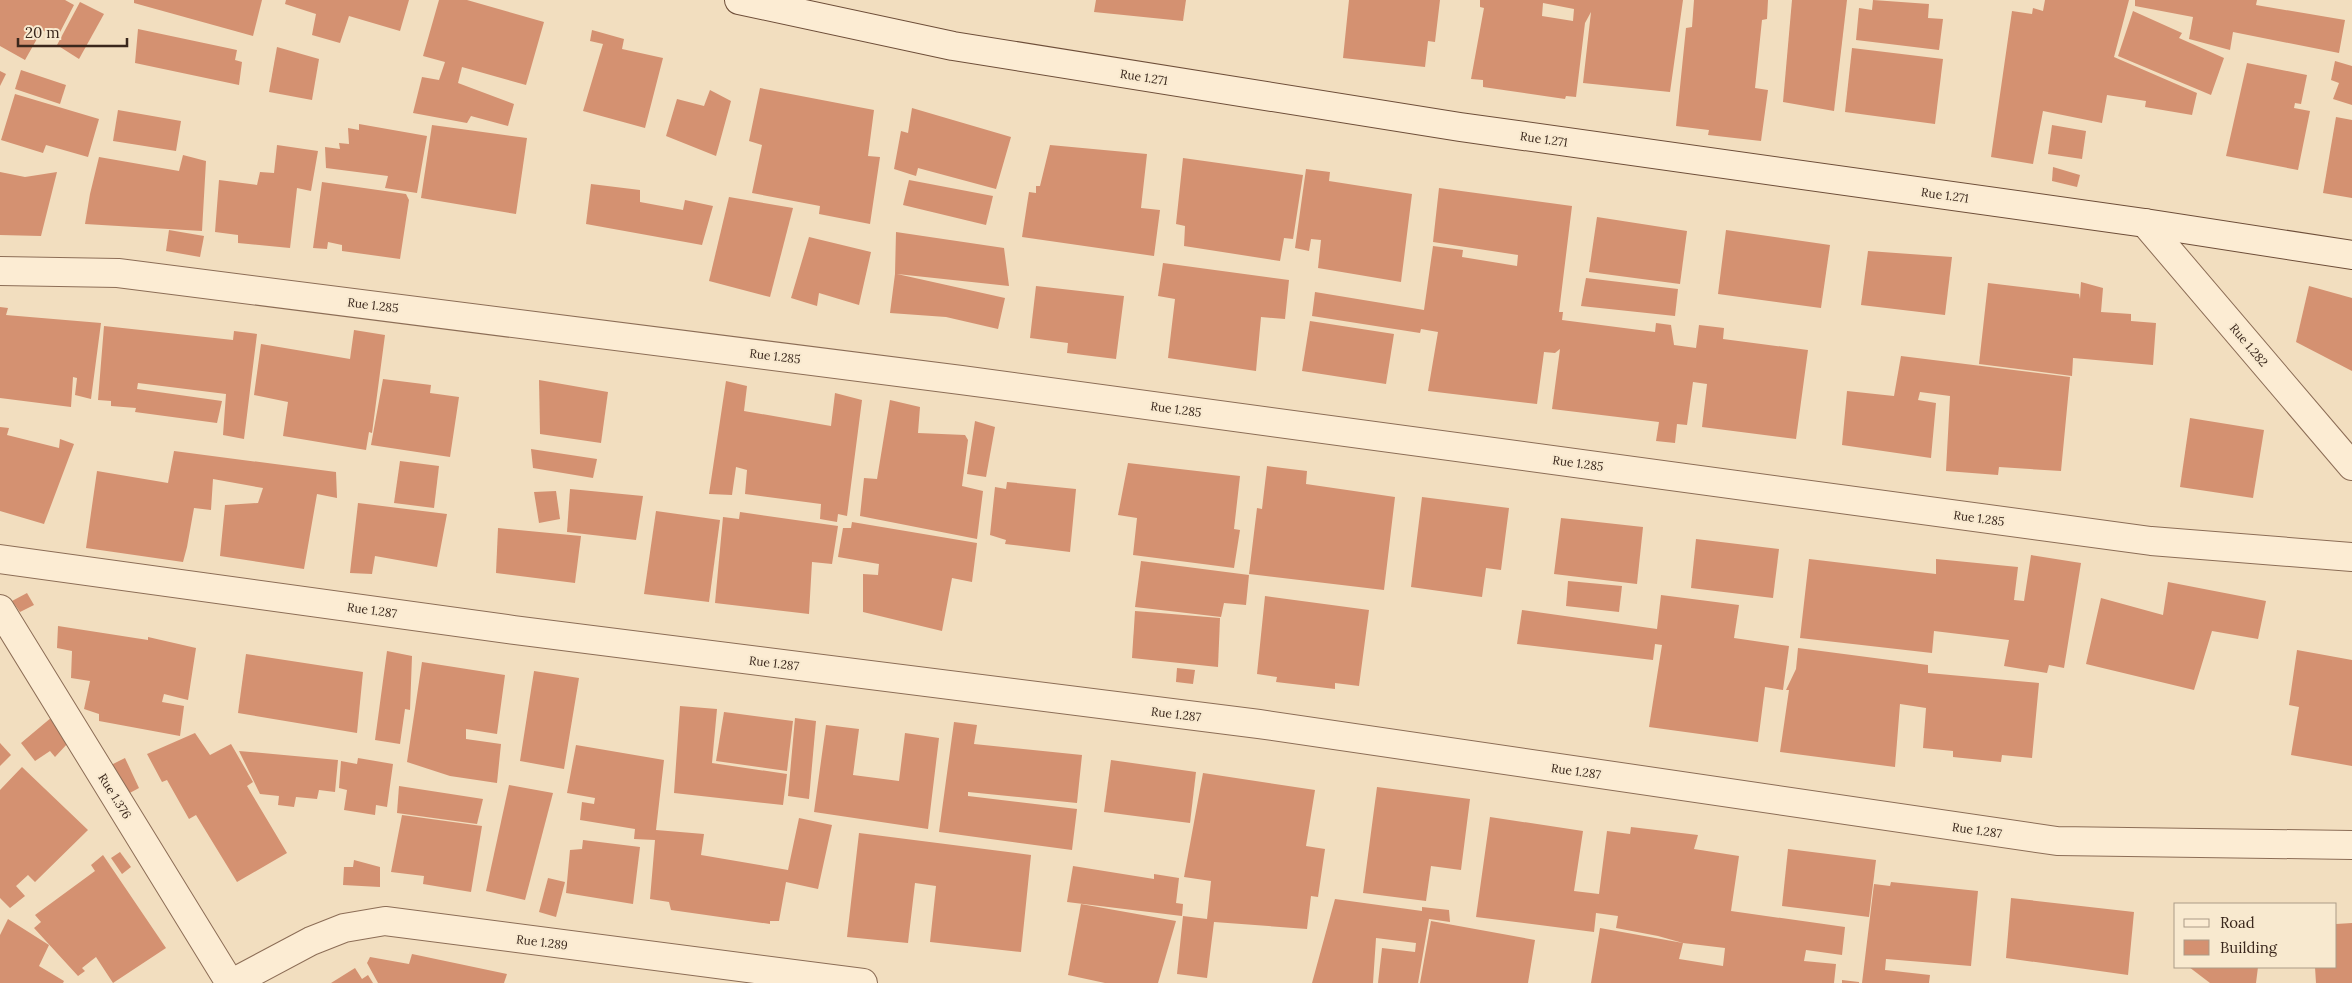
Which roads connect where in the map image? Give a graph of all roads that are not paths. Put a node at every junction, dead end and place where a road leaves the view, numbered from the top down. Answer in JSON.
{"nodes":[{"id":1,"x":739,"y":0,"type":"edge"},
{"id":2,"x":2145,"y":223,"type":"junction"},
{"id":3,"x":2352,"y":255,"type":"edge"},
{"id":4,"x":0,"y":271,"type":"edge"},
{"id":5,"x":2352,"y":466,"type":"edge"},
{"id":6,"x":2352,"y":557,"type":"edge"},
{"id":7,"x":0,"y":559,"type":"edge"},
{"id":8,"x":0,"y":609,"type":"edge"},
{"id":9,"x":2352,"y":845,"type":"edge"},
{"id":10,"x":231,"y":983,"type":"edge"},
{"id":11,"x":864,"y":983,"type":"edge"}],
"edges":[{"from":1,"to":2,"type":"street","name":"Rue 1.271"},
{"from":2,"to":3,"type":"street","name":"Rue 1.271"},
{"from":2,"to":5,"type":"street","name":"Rue 1.282"},
{"from":4,"to":6,"type":"street","name":"Rue 1.285"},
{"from":7,"to":9,"type":"street","name":"Rue 1.287"},
{"from":8,"to":10,"type":"street","name":"Rue 1.376"},
{"from":10,"to":11,"type":"street","name":"Rue 1.289"}]}
